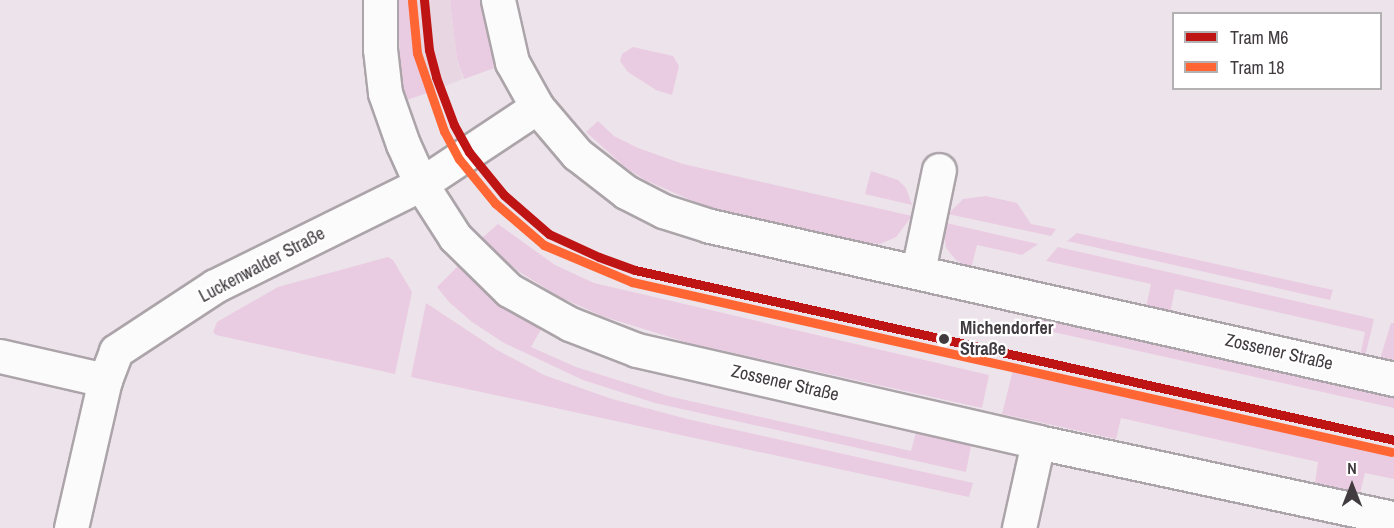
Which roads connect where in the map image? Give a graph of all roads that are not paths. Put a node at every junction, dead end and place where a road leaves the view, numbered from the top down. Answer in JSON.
{"nodes":[{"id":1,"x":380,"y":0,"type":"edge"},
{"id":2,"x":498,"y":0,"type":"edge"},
{"id":3,"x":537,"y":107,"type":"junction"},
{"id":4,"x":939,"y":170,"type":"dead end"},
{"id":5,"x":421,"y":184,"type":"junction"},
{"id":6,"x":918,"y":272,"type":"junction"},
{"id":7,"x":0,"y":356,"type":"edge"},
{"id":8,"x":1394,"y":379,"type":"edge"},
{"id":9,"x":105,"y":380,"type":"junction"},
{"id":10,"x":1038,"y":442,"type":"junction"},
{"id":11,"x":1394,"y":519,"type":"edge"},
{"id":12,"x":71,"y":528,"type":"edge"},
{"id":13,"x":1019,"y":528,"type":"edge"}],
"edges":[{"from":1,"to":5,"type":"street","name":"Zossener Straße"},
{"from":2,"to":3,"type":"street","name":"Zossener Straße"},
{"from":3,"to":5,"type":"street","name":"Luckenwalder Straße"},
{"from":3,"to":6,"type":"street","name":"Zossener Straße"},
{"from":4,"to":6,"type":"street"},
{"from":5,"to":9,"type":"street","name":"Luckenwalder Straße"},
{"from":5,"to":10,"type":"street","name":"Zossener Straße"},
{"from":6,"to":8,"type":"street","name":"Zossener Straße"},
{"from":7,"to":9,"type":"street"},
{"from":9,"to":12,"type":"street","name":"Luckenwalder Straße"},
{"from":10,"to":11,"type":"street","name":"Zossener Straße"},
{"from":10,"to":13,"type":"street"}]}
